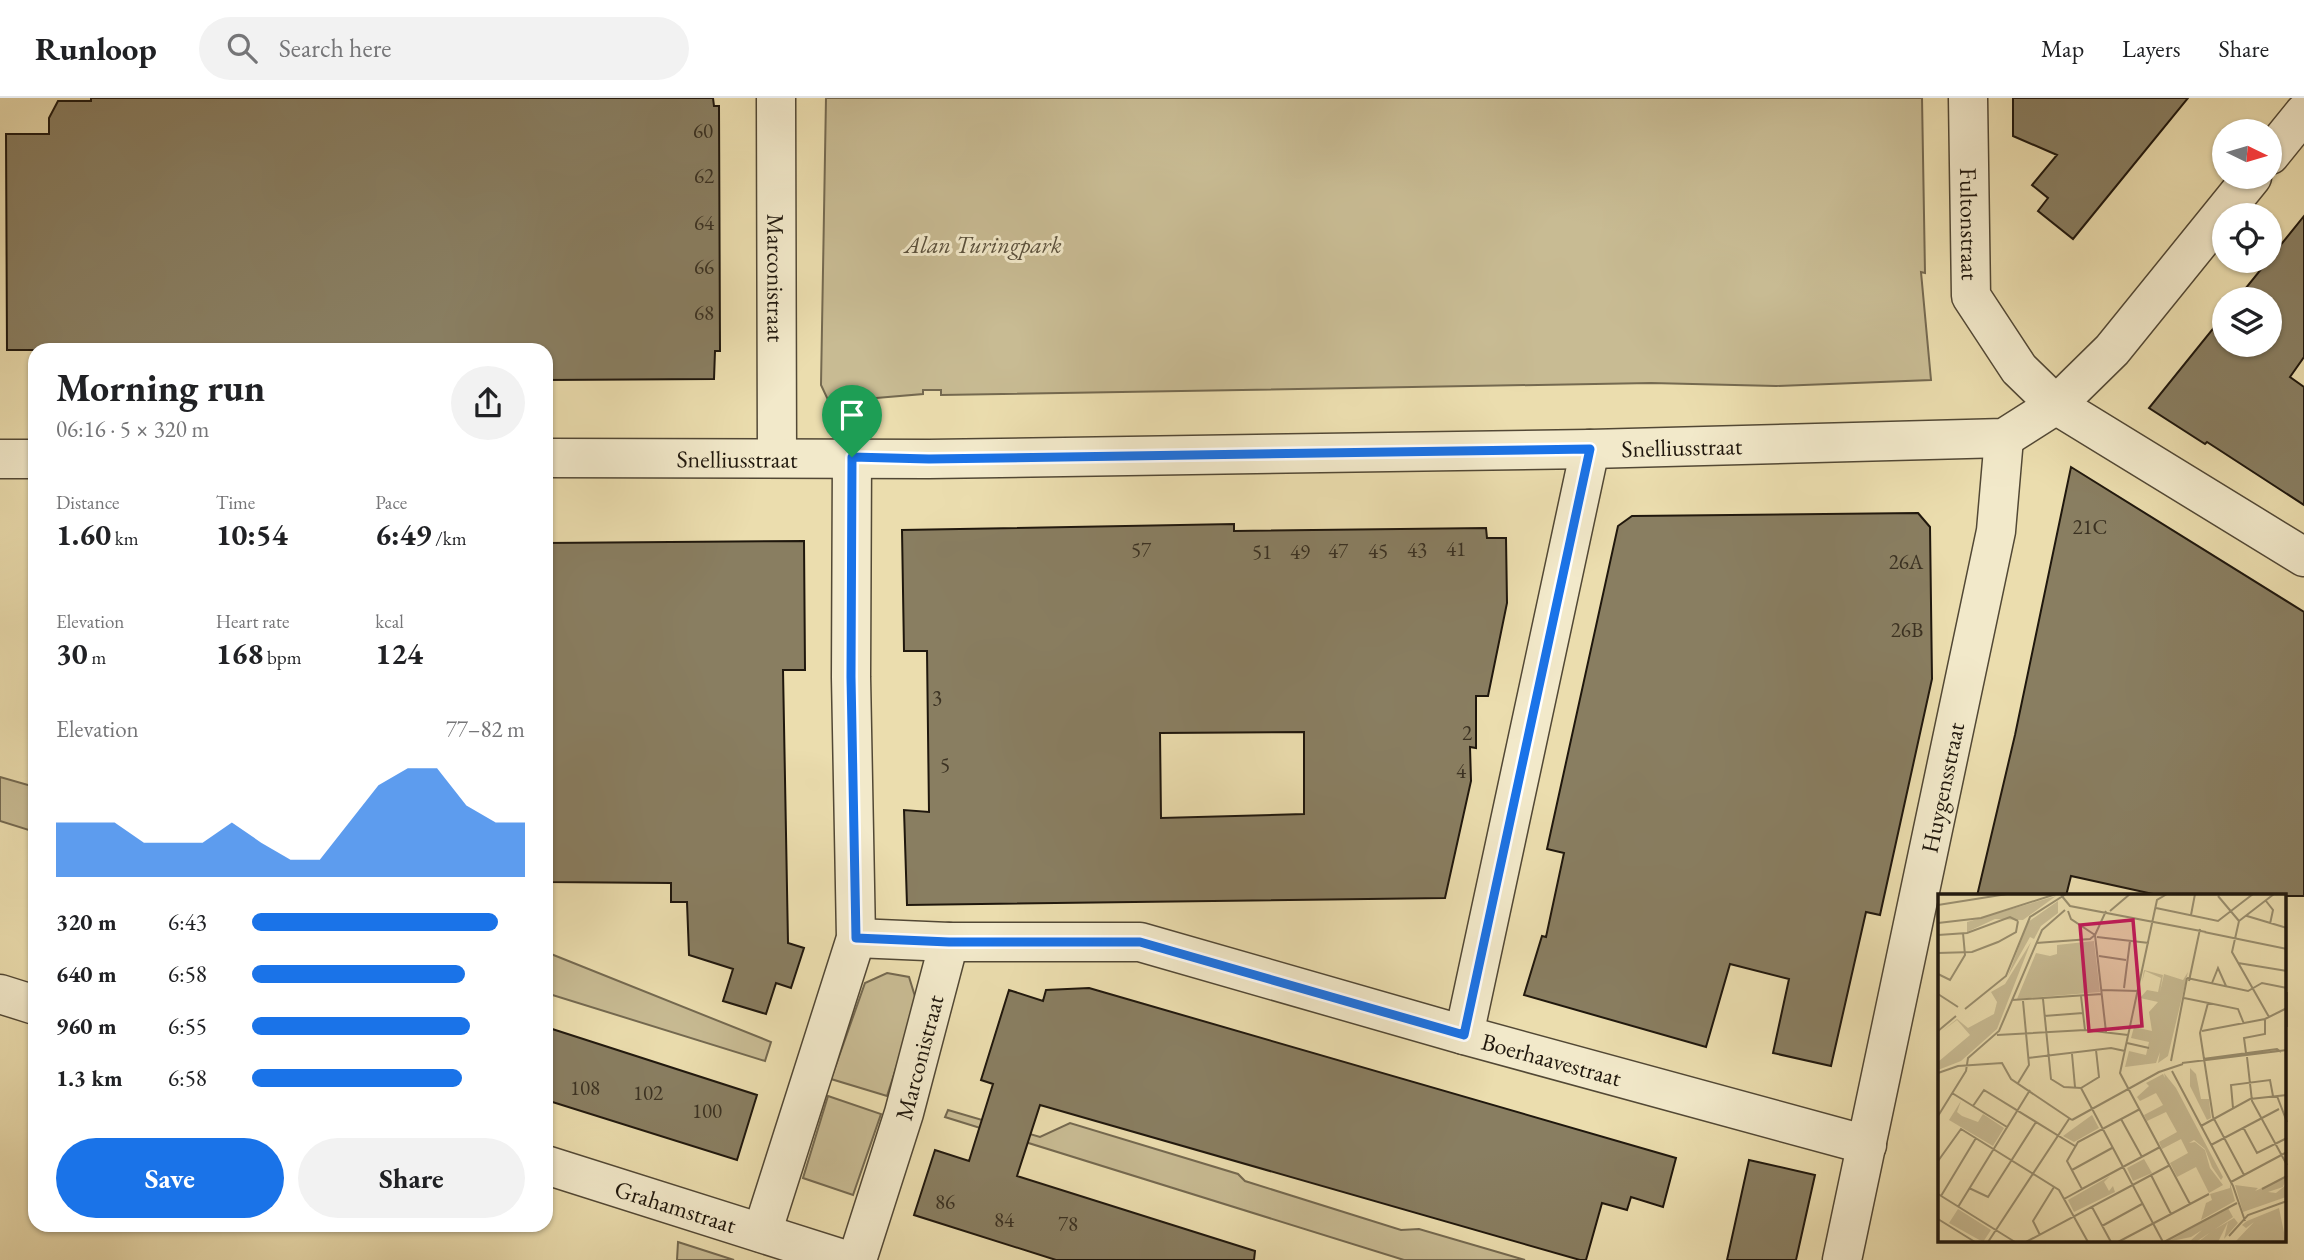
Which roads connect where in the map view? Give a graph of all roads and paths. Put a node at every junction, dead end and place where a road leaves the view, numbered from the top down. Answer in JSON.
{"nodes":[{"id":1,"x":776,"y":98,"type":"edge"},
{"id":2,"x":1968,"y":98,"type":"edge"},
{"id":3,"x":2304,"y":113,"type":"edge"},
{"id":4,"x":2282,"y":140,"type":"edge"},
{"id":5,"x":2242,"y":189,"type":"edge"},
{"id":6,"x":2056,"y":405,"type":"junction"},
{"id":7,"x":2004,"y":438,"type":"junction"},
{"id":8,"x":1590,"y":449,"type":"junction"},
{"id":9,"x":852,"y":457,"type":"junction"},
{"id":10,"x":553,"y":458,"type":"edge"},
{"id":11,"x":778,"y":458,"type":"junction"},
{"id":12,"x":0,"y":459,"type":"edge"},
{"id":13,"x":28,"y":459,"type":"edge"},
{"id":14,"x":2304,"y":557,"type":"edge"},
{"id":15,"x":856,"y":938,"type":"junction"},
{"id":16,"x":949,"y":942,"type":"junction"},
{"id":17,"x":0,"y":994,"type":"edge"},
{"id":18,"x":28,"y":1003,"type":"edge"},
{"id":19,"x":1464,"y":1035,"type":"junction"},
{"id":20,"x":1867,"y":1145,"type":"junction"},
{"id":21,"x":553,"y":1167,"type":"edge"},
{"id":22,"x":762,"y":1233,"type":"junction"},
{"id":23,"x":846,"y":1260,"type":"edge"},
{"id":24,"x":857,"y":1260,"type":"edge"},
{"id":25,"x":1842,"y":1260,"type":"edge"}],
"edges":[{"from":1,"to":11,"type":"street","name":"Marconistraat"},
{"from":2,"to":6,"type":"street","name":"Fultonstraat"},
{"from":3,"to":4,"type":"street"},
{"from":5,"to":6,"type":"street"},
{"from":6,"to":7,"type":"street"},
{"from":6,"to":14,"type":"street"},
{"from":7,"to":8,"type":"street","name":"Snelliusstraat"},
{"from":7,"to":20,"type":"street","name":"Huygensstraat"},
{"from":8,"to":9,"type":"street","name":"Snelliusstraat"},
{"from":8,"to":19,"type":"street"},
{"from":9,"to":11,"type":"street","name":"Snelliusstraat"},
{"from":9,"to":15,"type":"street"},
{"from":10,"to":11,"type":"street","name":"Snelliusstraat"},
{"from":12,"to":13,"type":"street"},
{"from":15,"to":16,"type":"street"},
{"from":15,"to":22,"type":"street"},
{"from":16,"to":19,"type":"street","name":"Boerhaavestraat"},
{"from":16,"to":24,"type":"street","name":"Marconistraat"},
{"from":17,"to":18,"type":"street"},
{"from":19,"to":20,"type":"street","name":"Boerhaavestraat"},
{"from":20,"to":25,"type":"street","name":"Huygensstraat"},
{"from":21,"to":22,"type":"street","name":"Grahamstraat"},
{"from":22,"to":23,"type":"street","name":"Grahamstraat"}]}
